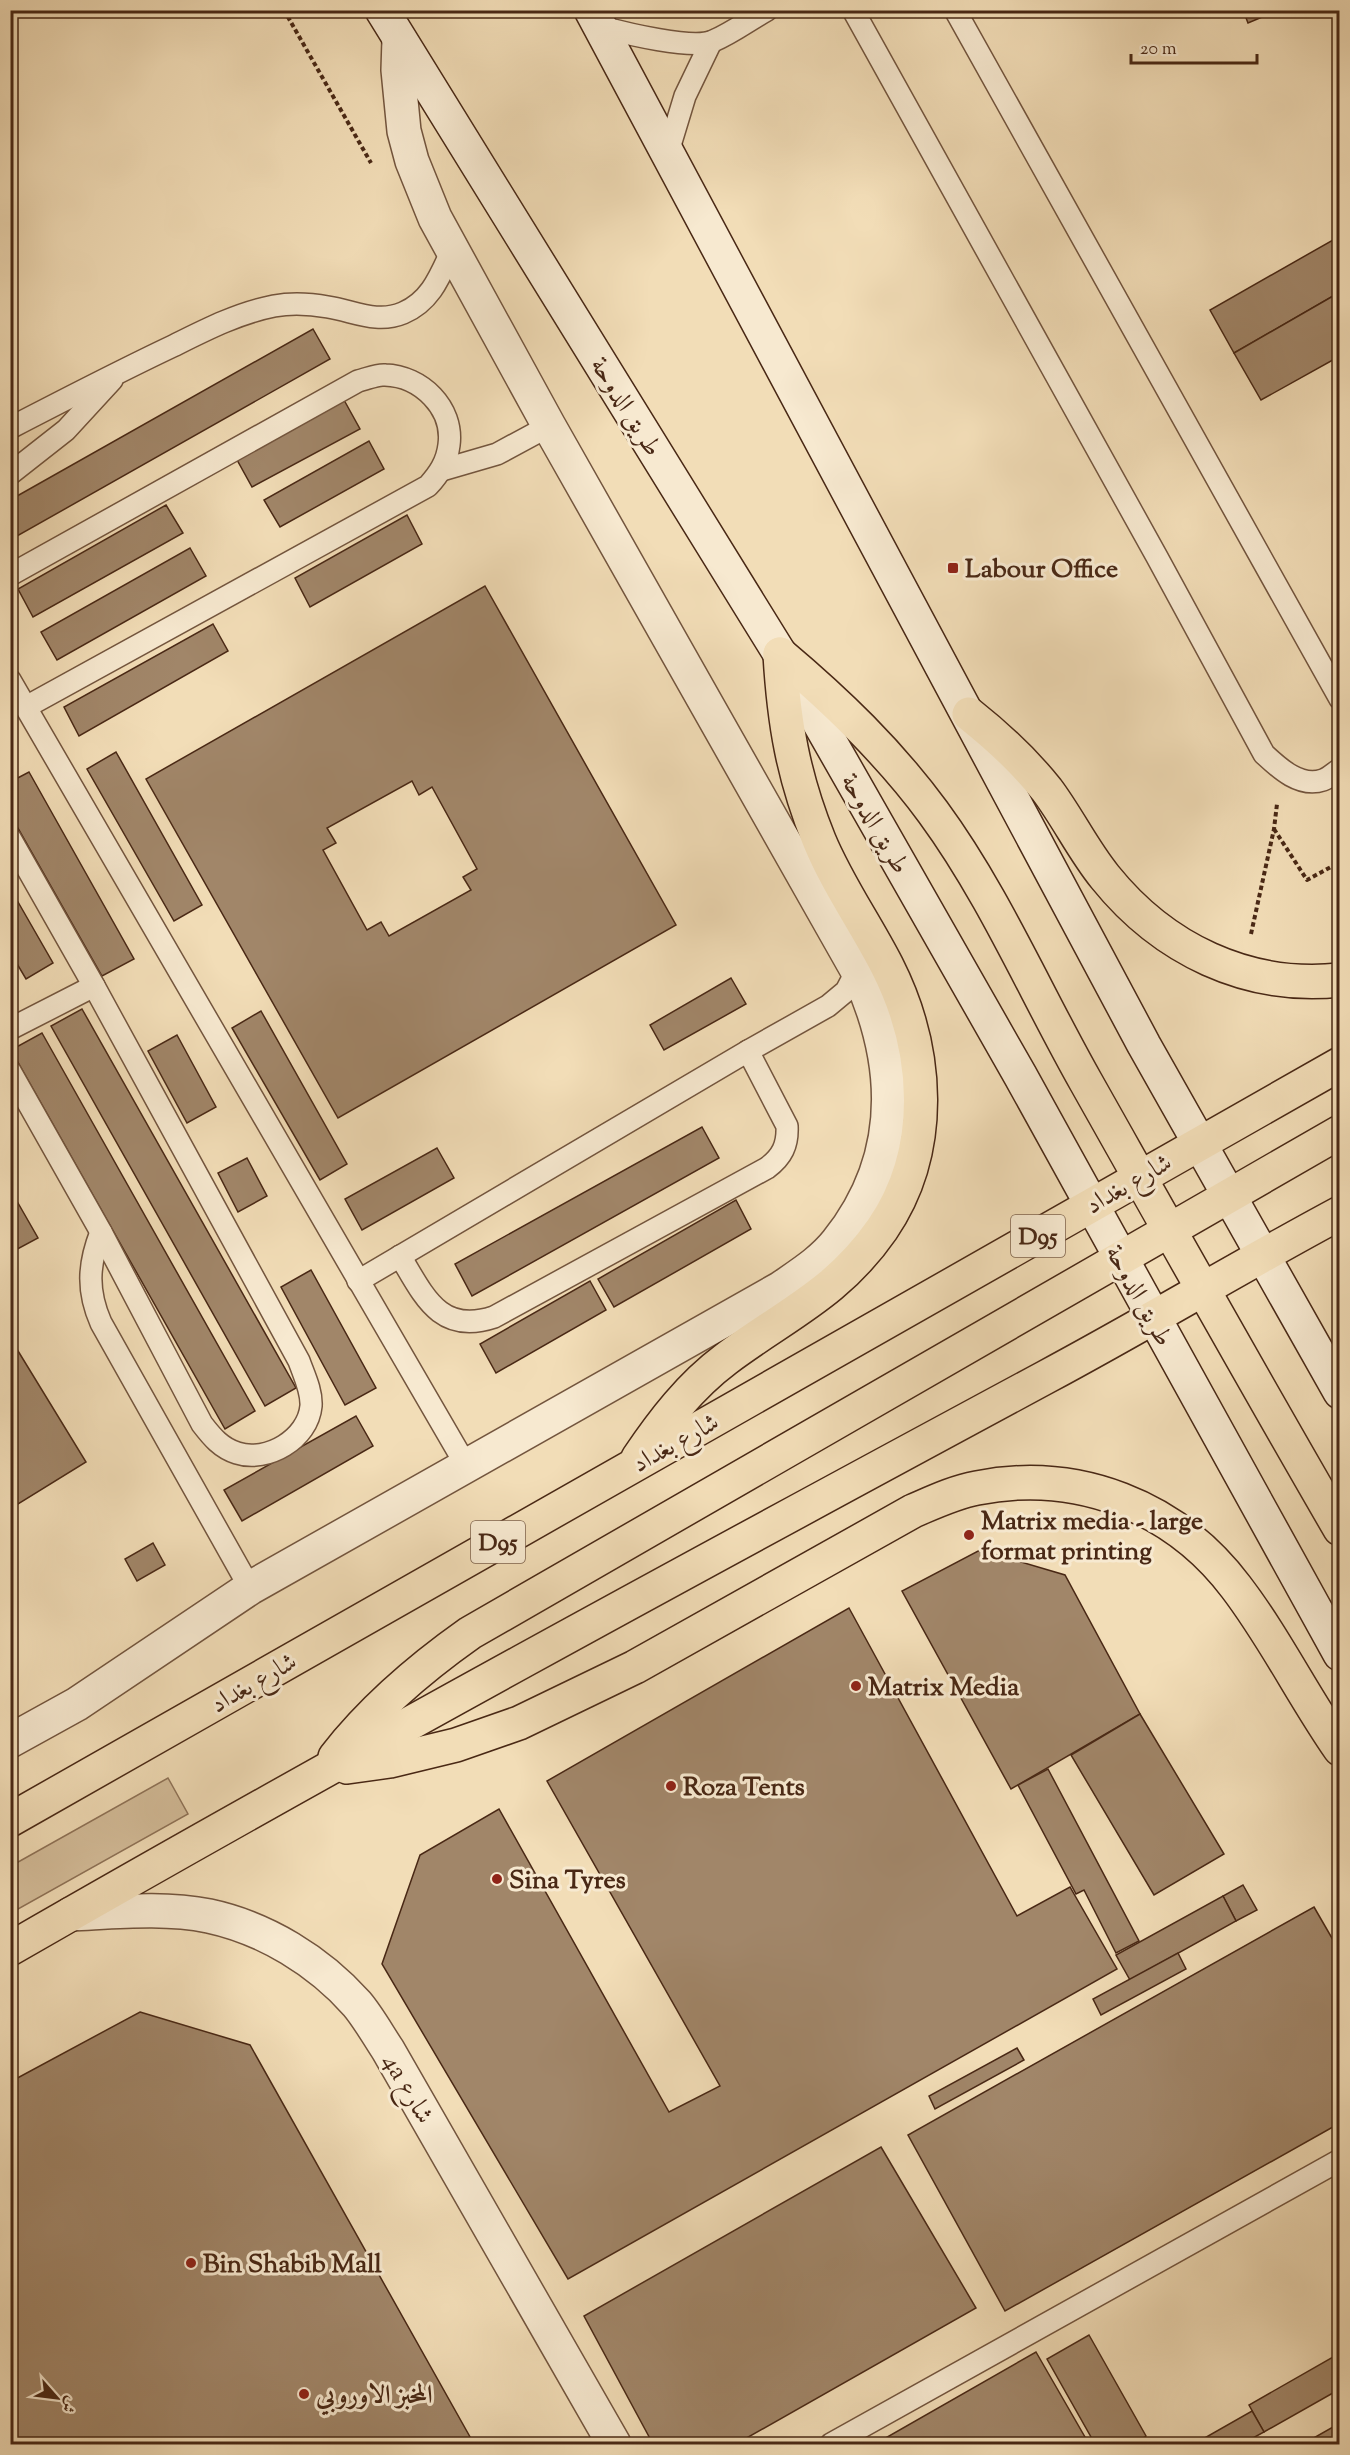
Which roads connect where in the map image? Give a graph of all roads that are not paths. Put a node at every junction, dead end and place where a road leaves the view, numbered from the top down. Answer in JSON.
{"nodes":[{"id":1,"x":382,"y":10,"type":"edge"},
{"id":2,"x":767,"y":10,"type":"edge"},
{"id":3,"x":853,"y":10,"type":"edge"},
{"id":4,"x":955,"y":10,"type":"edge"},
{"id":5,"x":597,"y":19,"type":"edge"},
{"id":6,"x":399,"y":39,"type":"junction"},
{"id":7,"x":711,"y":42,"type":"junction"},
{"id":8,"x":668,"y":152,"type":"junction"},
{"id":9,"x":452,"y":250,"type":"junction"},
{"id":10,"x":118,"y":372,"type":"junction"},
{"id":11,"x":549,"y":426,"type":"junction"},
{"id":12,"x":10,"y":428,"type":"edge"},
{"id":13,"x":442,"y":470,"type":"junction"},
{"id":14,"x":10,"y":474,"type":"edge"},
{"id":15,"x":10,"y":576,"type":"edge"},
{"id":16,"x":780,"y":654,"type":"junction"},
{"id":17,"x":10,"y":680,"type":"edge"},
{"id":18,"x":1340,"y":699,"type":"edge"},
{"id":19,"x":26,"y":707,"type":"junction"},
{"id":20,"x":969,"y":714,"type":"junction"},
{"id":21,"x":1340,"y":769,"type":"edge"},
{"id":22,"x":10,"y":838,"type":"edge"},
{"id":23,"x":857,"y":970,"type":"junction"},
{"id":24,"x":1340,"y":980,"type":"edge"},
{"id":25,"x":94,"y":986,"type":"junction"},
{"id":26,"x":10,"y":1029,"type":"edge"},
{"id":27,"x":748,"y":1051,"type":"junction"},
{"id":28,"x":1340,"y":1064,"type":"edge"},
{"id":29,"x":10,"y":1071,"type":"edge"},
{"id":30,"x":1340,"y":1132,"type":"edge"},
{"id":31,"x":1198,"y":1143,"type":"junction"},
{"id":32,"x":1140,"y":1176,"type":"junction"},
{"id":33,"x":1228,"y":1196,"type":"junction"},
{"id":34,"x":1090,"y":1205,"type":"junction"},
{"id":35,"x":1340,"y":1214,"type":"edge"},
{"id":36,"x":1170,"y":1229,"type":"junction"},
{"id":37,"x":101,"y":1232,"type":"junction"},
{"id":38,"x":1261,"y":1255,"type":"junction"},
{"id":39,"x":400,"y":1256,"type":"junction"},
{"id":40,"x":1119,"y":1257,"type":"junction"},
{"id":41,"x":358,"y":1281,"type":"junction"},
{"id":42,"x":1202,"y":1288,"type":"junction"},
{"id":43,"x":1152,"y":1317,"type":"junction"},
{"id":44,"x":1340,"y":1392,"type":"edge"},
{"id":45,"x":634,"y":1465,"type":"junction"},
{"id":46,"x":467,"y":1467,"type":"junction"},
{"id":47,"x":1340,"y":1529,"type":"edge"},
{"id":48,"x":250,"y":1588,"type":"junction"},
{"id":49,"x":1340,"y":1654,"type":"edge"},
{"id":50,"x":10,"y":1741,"type":"edge"},
{"id":51,"x":1340,"y":1749,"type":"edge"},
{"id":52,"x":324,"y":1771,"type":"junction"},
{"id":53,"x":10,"y":1820,"type":"edge"},
{"id":54,"x":71,"y":1914,"type":"junction"},
{"id":55,"x":10,"y":1949,"type":"edge"},
{"id":56,"x":1340,"y":2160,"type":"edge"},
{"id":57,"x":614,"y":2445,"type":"edge"},
{"id":58,"x":831,"y":2445,"type":"edge"}],
"edges":[{"from":1,"to":6,"type":"main road","name":"طريق الدوحة"},
{"from":2,"to":7,"type":"lane"},
{"from":3,"to":21,"type":"lane"},
{"from":4,"to":18,"type":"lane"},
{"from":5,"to":7,"type":"lane"},
{"from":5,"to":8,"type":"main road"},
{"from":6,"to":9,"type":"main road"},
{"from":6,"to":16,"type":"main road","name":"طريق الدوحة"},
{"from":7,"to":8,"type":"lane"},
{"from":8,"to":20,"type":"main road"},
{"from":9,"to":10,"type":"lane"},
{"from":9,"to":11,"type":"main road"},
{"from":10,"to":12,"type":"lane"},
{"from":10,"to":14,"type":"lane"},
{"from":11,"to":13,"type":"lane"},
{"from":11,"to":23,"type":"main road"},
{"from":13,"to":15,"type":"lane"},
{"from":13,"to":19,"type":"lane"},
{"from":16,"to":32,"type":"main road"},
{"from":16,"to":34,"type":"main road","name":"طريق الدوحة"},
{"from":16,"to":45,"type":"main road"},
{"from":17,"to":19,"type":"lane"},
{"from":19,"to":41,"type":"lane"},
{"from":20,"to":24,"type":"main road"},
{"from":20,"to":31,"type":"main road"},
{"from":22,"to":25,"type":"lane"},
{"from":23,"to":27,"type":"lane"},
{"from":23,"to":46,"type":"main road"},
{"from":25,"to":26,"type":"lane"},
{"from":25,"to":37,"type":"lane"},
{"from":27,"to":39,"type":"lane"},
{"from":27,"to":39,"type":"lane"},
{"from":28,"to":31,"type":"main road","name":"شارع بغداد","number":"D95"},
{"from":29,"to":37,"type":"lane"},
{"from":30,"to":33,"type":"main road"},
{"from":31,"to":32,"type":"main road","name":"شارع بغداد","number":"D95"},
{"from":31,"to":33,"type":"main road"},
{"from":32,"to":34,"type":"main road","name":"شارع بغداد","number":"D95"},
{"from":32,"to":36,"type":"main road"},
{"from":33,"to":36,"type":"main road"},
{"from":33,"to":38,"type":"main road"},
{"from":34,"to":40,"type":"main road","name":"طريق الدوحة"},
{"from":34,"to":45,"type":"main road","name":"شارع بغداد","number":"D95"},
{"from":35,"to":38,"type":"main road"},
{"from":36,"to":40,"type":"main road"},
{"from":36,"to":42,"type":"main road"},
{"from":37,"to":48,"type":"lane"},
{"from":38,"to":42,"type":"main road"},
{"from":38,"to":44,"type":"main road"},
{"from":39,"to":41,"type":"lane"},
{"from":40,"to":43,"type":"main road","name":"طريق الدوحة"},
{"from":40,"to":52,"type":"main road"},
{"from":41,"to":46,"type":"lane"},
{"from":42,"to":43,"type":"main road"},
{"from":42,"to":47,"type":"main road"},
{"from":43,"to":49,"type":"main road","name":"طريق الدوحة"},
{"from":43,"to":52,"type":"main road"},
{"from":45,"to":53,"type":"main road","name":"شارع بغداد","number":"D95"},
{"from":46,"to":48,"type":"main road"},
{"from":48,"to":50,"type":"main road"},
{"from":51,"to":52,"type":"main road"},
{"from":52,"to":54,"type":"main road"},
{"from":54,"to":55,"type":"main road"},
{"from":54,"to":57,"type":"main road","name":"4a شارع"},
{"from":56,"to":58,"type":"lane"}]}
